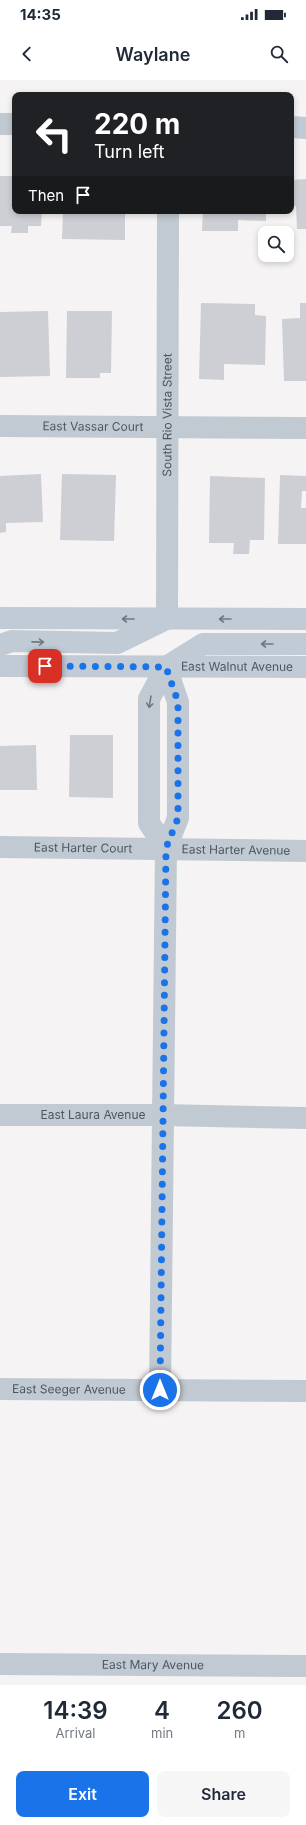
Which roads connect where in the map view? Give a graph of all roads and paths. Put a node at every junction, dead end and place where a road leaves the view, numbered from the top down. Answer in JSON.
{"nodes":[{"id":1,"x":0,"y":124,"type":"edge"},
{"id":2,"x":12,"y":124,"type":"edge"},
{"id":3,"x":294,"y":127,"type":"edge"},
{"id":4,"x":306,"y":128,"type":"edge"},
{"id":5,"x":168,"y":214,"type":"edge"},
{"id":6,"x":0,"y":426,"type":"edge"},
{"id":7,"x":167,"y":427,"type":"junction"},
{"id":8,"x":306,"y":428,"type":"edge"},
{"id":9,"x":0,"y":618,"type":"edge"},
{"id":10,"x":167,"y":619,"type":"junction"},
{"id":11,"x":306,"y":619,"type":"edge"},
{"id":12,"x":0,"y":644,"type":"edge"},
{"id":13,"x":306,"y":644,"type":"edge"},
{"id":14,"x":0,"y":666,"type":"edge"},
{"id":15,"x":166,"y":667,"type":"junction"},
{"id":16,"x":306,"y":667,"type":"edge"},
{"id":17,"x":0,"y":847,"type":"edge"},
{"id":18,"x":166,"y":848,"type":"junction"},
{"id":19,"x":306,"y":851,"type":"edge"},
{"id":20,"x":0,"y":1115,"type":"edge"},
{"id":21,"x":162,"y":1115,"type":"junction"},
{"id":22,"x":306,"y":1118,"type":"edge"},
{"id":23,"x":0,"y":1389,"type":"edge"},
{"id":24,"x":160,"y":1390,"type":"junction"},
{"id":25,"x":306,"y":1391,"type":"edge"},
{"id":26,"x":0,"y":1664,"type":"edge"},
{"id":27,"x":306,"y":1666,"type":"edge"}],
"edges":[{"from":1,"to":2,"type":"street"},
{"from":3,"to":4,"type":"street"},
{"from":5,"to":7,"type":"street","name":"South Rio Vista Street"},
{"from":6,"to":7,"type":"street","name":"East Vassar Court"},
{"from":7,"to":8,"type":"street","name":"East Vassar Court"},
{"from":7,"to":10,"type":"street","name":"South Rio Vista Street"},
{"from":10,"to":9,"type":"main road","one_way":true},
{"from":11,"to":10,"type":"main road","one_way":true},
{"from":12,"to":10,"type":"main road","one_way":true},
{"from":13,"to":15,"type":"main road","one_way":true},
{"from":14,"to":15,"type":"main road","name":"East Walnut Avenue"},
{"from":15,"to":16,"type":"main road","name":"East Walnut Avenue"},
{"from":15,"to":18,"type":"street"},
{"from":15,"to":18,"type":"street","one_way":true},
{"from":17,"to":18,"type":"street","name":"East Harter Court"},
{"from":18,"to":19,"type":"street","name":"East Harter Avenue"},
{"from":18,"to":21,"type":"street"},
{"from":20,"to":21,"type":"street","name":"East Laura Avenue"},
{"from":21,"to":22,"type":"street","name":"East Laura Avenue"},
{"from":21,"to":24,"type":"street"},
{"from":23,"to":24,"type":"street","name":"East Seeger Avenue"},
{"from":24,"to":25,"type":"street","name":"East Seeger Avenue"},
{"from":26,"to":27,"type":"street","name":"East Mary Avenue"}]}
